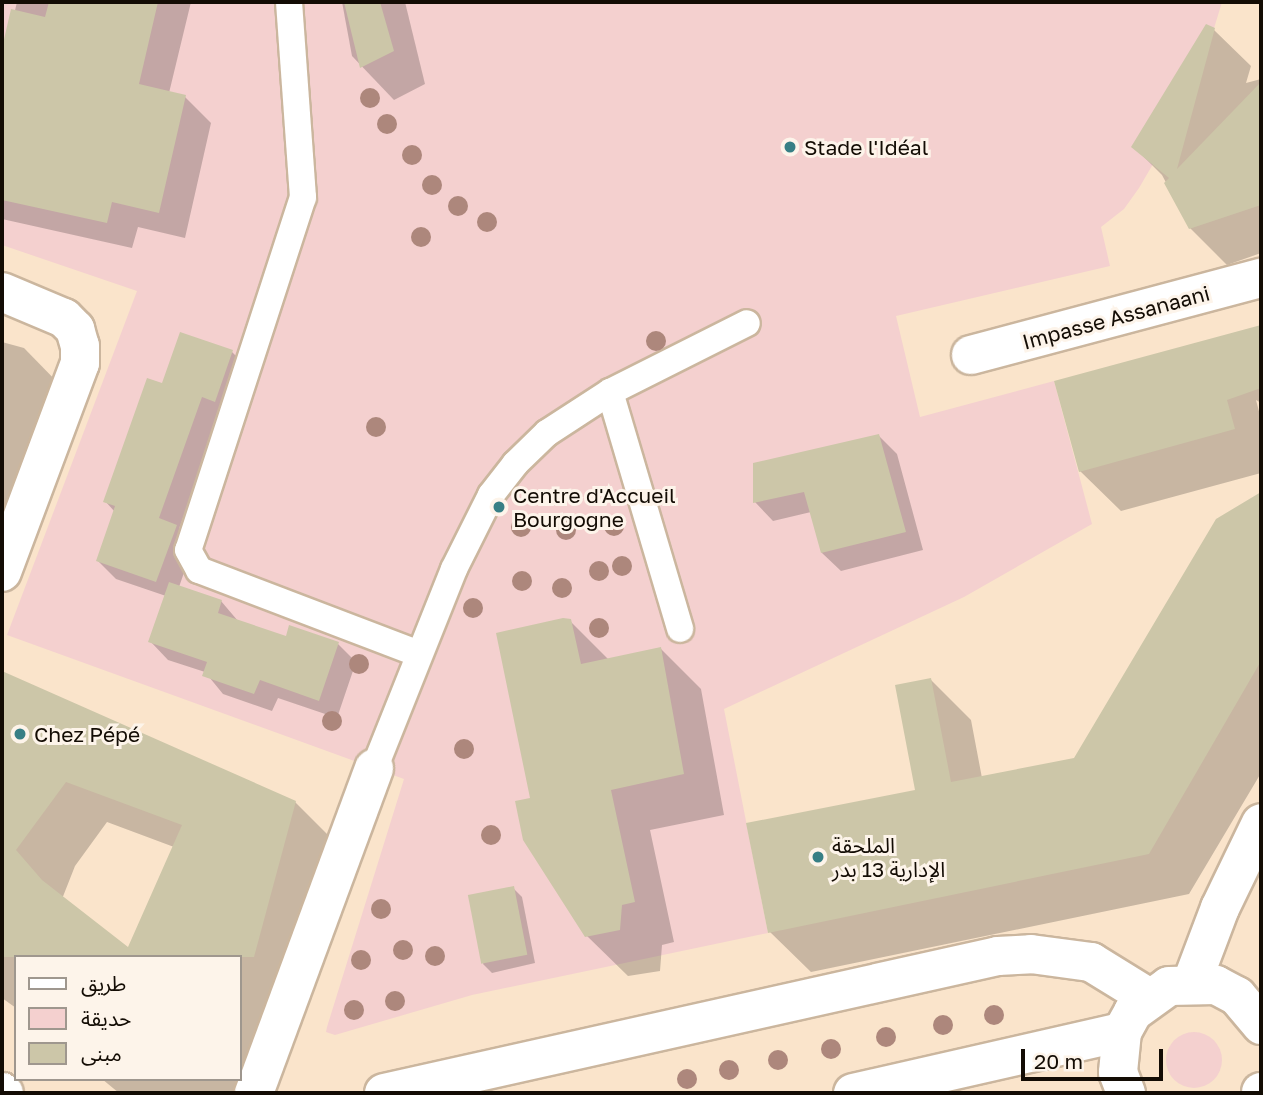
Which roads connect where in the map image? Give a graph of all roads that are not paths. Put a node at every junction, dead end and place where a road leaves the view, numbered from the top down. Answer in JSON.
{"nodes":[{"id":1,"x":289,"y":2,"type":"edge"},
{"id":2,"x":1261,"y":278,"type":"edge"},
{"id":3,"x":2,"y":292,"type":"edge"},
{"id":4,"x":747,"y":323,"type":"dead end"},
{"id":5,"x":971,"y":355,"type":"dead end"},
{"id":6,"x":610,"y":392,"type":"junction"},
{"id":7,"x":2,"y":572,"type":"edge"},
{"id":8,"x":680,"y":629,"type":"dead end"},
{"id":9,"x":419,"y":654,"type":"junction"},
{"id":10,"x":374,"y":769,"type":"joint"},
{"id":11,"x":1261,"y":823,"type":"edge"},
{"id":12,"x":1192,"y":982,"type":"junction"},
{"id":13,"x":1149,"y":996,"type":"junction"},
{"id":14,"x":1261,"y":1024,"type":"edge"},
{"id":15,"x":1122,"y":1032,"type":"junction"},
{"id":16,"x":254,"y":1093,"type":"edge"},
{"id":17,"x":384,"y":1093,"type":"edge"},
{"id":18,"x":853,"y":1093,"type":"edge"},
{"id":19,"x":1126,"y":1093,"type":"edge"}],
"edges":[{"from":1,"to":9,"type":"lane"},
{"from":2,"to":5,"type":"street","name":"Impasse Assanaani"},
{"from":3,"to":7,"type":"street"},
{"from":4,"to":6,"type":"lane"},
{"from":6,"to":8,"type":"lane"},
{"from":6,"to":9,"type":"lane"},
{"from":9,"to":10,"type":"lane"},
{"from":10,"to":16,"type":"street"},
{"from":11,"to":12,"type":"street"},
{"from":12,"to":13,"type":"street"},
{"from":12,"to":14,"type":"street"},
{"from":13,"to":15,"type":"street"},
{"from":13,"to":17,"type":"street"},
{"from":15,"to":18,"type":"street"},
{"from":15,"to":19,"type":"street"}]}
